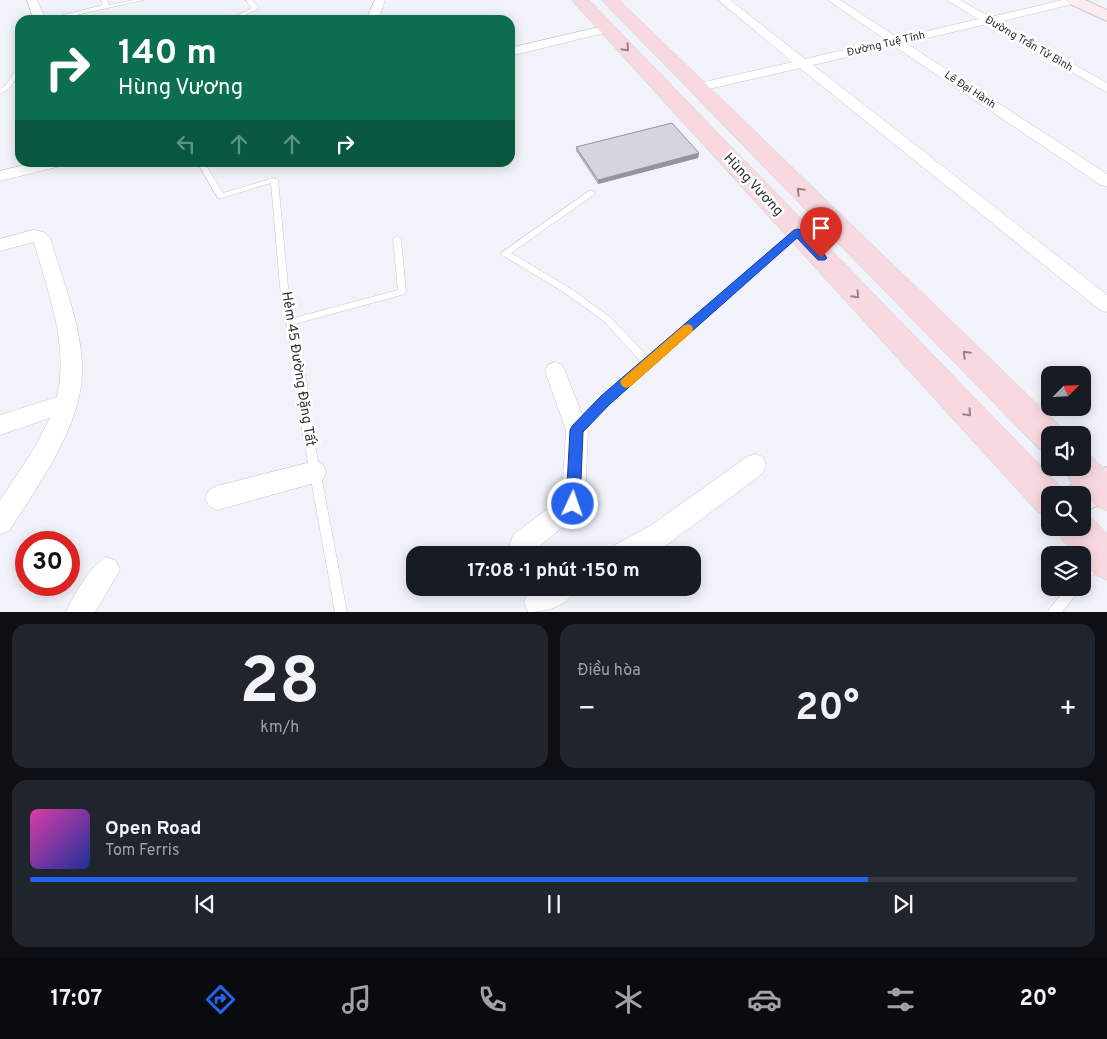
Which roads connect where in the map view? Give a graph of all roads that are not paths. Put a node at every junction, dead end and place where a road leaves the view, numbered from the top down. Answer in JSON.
{"nodes":[{"id":1,"x":32,"y":0,"type":"edge"},
{"id":2,"x":104,"y":0,"type":"edge"},
{"id":3,"x":141,"y":0,"type":"edge"},
{"id":4,"x":248,"y":0,"type":"edge"},
{"id":5,"x":380,"y":0,"type":"edge"},
{"id":6,"x":580,"y":0,"type":"edge"},
{"id":7,"x":610,"y":0,"type":"edge"},
{"id":8,"x":723,"y":0,"type":"edge"},
{"id":9,"x":833,"y":0,"type":"edge"},
{"id":10,"x":952,"y":0,"type":"edge"},
{"id":11,"x":1075,"y":0,"type":"edge"},
{"id":12,"x":106,"y":6,"type":"junction"},
{"id":13,"x":38,"y":15,"type":"edge"},
{"id":14,"x":67,"y":15,"type":"edge"},
{"id":15,"x":240,"y":15,"type":"edge"},
{"id":16,"x":374,"y":15,"type":"edge"},
{"id":17,"x":1107,"y":16,"type":"edge"},
{"id":18,"x":988,"y":20,"type":"junction"},
{"id":19,"x":608,"y":29,"type":"junction"},
{"id":20,"x":896,"y":41,"type":"junction"},
{"id":21,"x":515,"y":51,"type":"edge"},
{"id":22,"x":802,"y":63,"type":"junction"},
{"id":23,"x":15,"y":75,"type":"edge"},
{"id":24,"x":696,"y":88,"type":"junction"},
{"id":25,"x":1107,"y":88,"type":"edge"},
{"id":26,"x":0,"y":92,"type":"edge"},
{"id":27,"x":27,"y":167,"type":"edge"},
{"id":28,"x":203,"y":167,"type":"edge"},
{"id":29,"x":0,"y":176,"type":"edge"},
{"id":30,"x":1107,"y":180,"type":"edge"},
{"id":31,"x":592,"y":193,"type":"dead end"},
{"id":32,"x":798,"y":232,"type":"junction"},
{"id":33,"x":396,"y":239,"type":"dead end"},
{"id":34,"x":0,"y":245,"type":"edge"},
{"id":35,"x":1107,"y":305,"type":"edge"},
{"id":36,"x":291,"y":322,"type":"junction"},
{"id":37,"x":648,"y":363,"type":"junction"},
{"id":38,"x":555,"y":371,"type":"dead end"},
{"id":39,"x":65,"y":404,"type":"junction"},
{"id":40,"x":0,"y":425,"type":"edge"},
{"id":41,"x":1041,"y":429,"type":"edge"},
{"id":42,"x":577,"y":430,"type":"junction"},
{"id":43,"x":755,"y":465,"type":"dead end"},
{"id":44,"x":315,"y":472,"type":"junction"},
{"id":45,"x":1041,"y":490,"type":"edge"},
{"id":46,"x":217,"y":498,"type":"dead end"},
{"id":47,"x":0,"y":522,"type":"edge"},
{"id":48,"x":1081,"y":536,"type":"edge"},
{"id":49,"x":523,"y":546,"type":"edge"},
{"id":50,"x":639,"y":546,"type":"edge"},
{"id":51,"x":1097,"y":564,"type":"edge"},
{"id":52,"x":107,"y":570,"type":"dead end"},
{"id":53,"x":1067,"y":596,"type":"edge"},
{"id":54,"x":79,"y":612,"type":"edge"},
{"id":55,"x":341,"y":612,"type":"edge"},
{"id":56,"x":1054,"y":612,"type":"edge"}],
"edges":[{"from":1,"to":13,"type":"street"},
{"from":2,"to":12,"type":"lane"},
{"from":3,"to":12,"type":"lane"},
{"from":4,"to":15,"type":"lane"},
{"from":5,"to":16,"type":"street"},
{"from":6,"to":19,"type":"main road","name":"Hùng Vương"},
{"from":7,"to":24,"type":"main road","name":"Hùng Vương"},
{"from":8,"to":22,"type":"street"},
{"from":9,"to":20,"type":"street","name":"Lê Đại Hành"},
{"from":10,"to":18,"type":"street","name":"Đường Trần Tử Bình"},
{"from":11,"to":17,"type":"street"},
{"from":11,"to":18,"type":"street","name":"Đường Tuệ Tĩnh"},
{"from":12,"to":14,"type":"lane"},
{"from":18,"to":20,"type":"street","name":"Đường Tuệ Tĩnh"},
{"from":18,"to":25,"type":"street","name":"Đường Trần Tử Bình"},
{"from":19,"to":21,"type":"street"},
{"from":19,"to":32,"type":"main road","name":"Hùng Vương","one_way":true},
{"from":20,"to":22,"type":"street","name":"Đường Tuệ Tĩnh"},
{"from":20,"to":30,"type":"street","name":"Lê Đại Hành"},
{"from":22,"to":24,"type":"street","name":"Đường Tuệ Tĩnh"},
{"from":22,"to":35,"type":"street"},
{"from":23,"to":26,"type":"lane"},
{"from":41,"to":24,"type":"main road","name":"Hùng Vương","one_way":true},
{"from":27,"to":29,"type":"street"},
{"from":28,"to":36,"type":"lane","name":"Hẻm 45 Đường Đặng Tất"},
{"from":31,"to":37,"type":"lane"},
{"from":32,"to":37,"type":"lane"},
{"from":32,"to":45,"type":"main road","name":"Hùng Vương","one_way":true},
{"from":33,"to":36,"type":"lane"},
{"from":34,"to":39,"type":"street"},
{"from":36,"to":44,"type":"lane","name":"Hẻm 45 Đường Đặng Tất"},
{"from":37,"to":42,"type":"lane"},
{"from":38,"to":42,"type":"street"},
{"from":39,"to":40,"type":"street"},
{"from":39,"to":47,"type":"street"},
{"from":42,"to":49,"type":"street"},
{"from":43,"to":50,"type":"street"},
{"from":44,"to":46,"type":"street"},
{"from":44,"to":55,"type":"lane","name":"Hẻm 45 Đường Đặng Tất"},
{"from":48,"to":51,"type":"main road"},
{"from":52,"to":54,"type":"street"},
{"from":53,"to":56,"type":"lane"}]}
